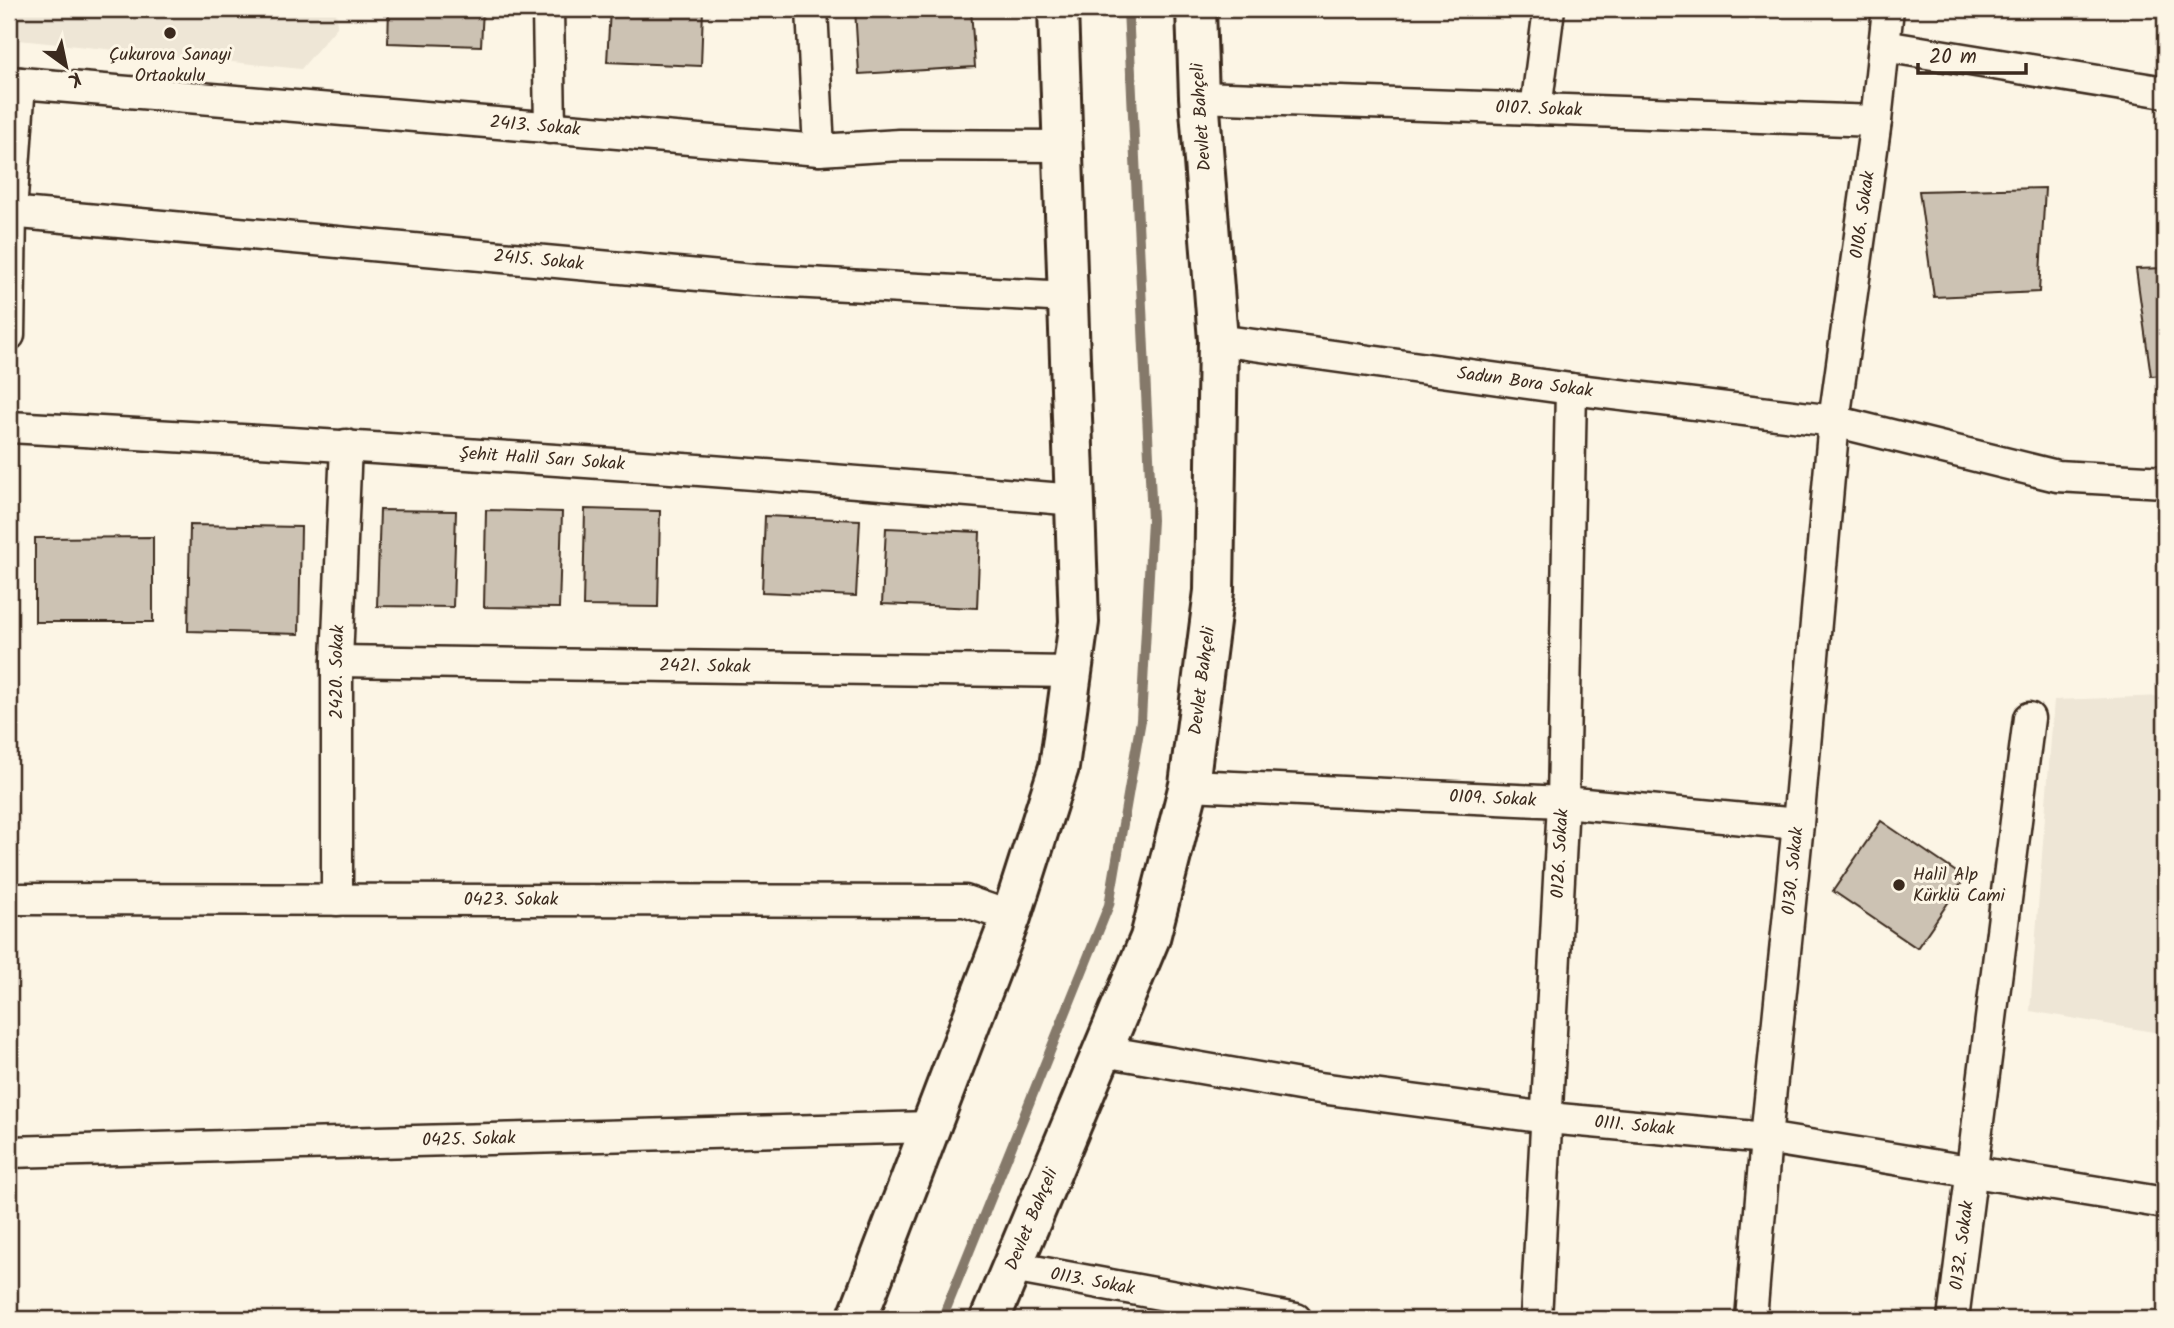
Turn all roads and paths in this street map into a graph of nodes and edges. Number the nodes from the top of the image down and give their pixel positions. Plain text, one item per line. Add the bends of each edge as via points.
1 (548, 9) edge
2 (812, 9) edge
3 (1058, 9) edge
4 (1196, 9) edge
5 (1549, 9) edge
6 (1888, 9) edge
7 (1884, 46) junction
8 (14, 83) edge
9 (2165, 92) edge
10 (1199, 97) junction
11 (1536, 109) junction
12 (1876, 121) junction
13 (550, 128) junction
14 (1063, 146) junction
15 (819, 150) junction
16 (10, 212) edge
17 (1068, 298) junction
18 (9, 335) edge
19 (1218, 340) junction
20 (1571, 389) junction
21 (1834, 421) junction
22 (9, 427) edge
23 (346, 445) junction
24 (2165, 482) edge
25 (1075, 500) junction
26 (337, 661) junction
27 (1072, 672) junction
28 (2029, 718) dead end
29 (1189, 785) junction
30 (1563, 802) junction
31 (1798, 824) junction
32 (9, 899) edge
33 (337, 900) junction
34 (1011, 917) junction
35 (1103, 1051) junction
36 (1548, 1118) junction
37 (931, 1127) junction
38 (1766, 1138) junction
39 (9, 1152) edge
40 (1970, 1171) junction
41 (2165, 1203) edge
42 (1012, 1266) junction
43 (857, 1319) edge
44 (990, 1319) edge
45 (1296, 1319) edge
46 (1536, 1319) edge
47 (1751, 1319) edge
48 (1952, 1319) edge

1 - 13 street
2 - 15 street
3 - 14 street
4 - 10 street, Devlet Bahçeli
5 - 11 street
6 - 7 street, 0106. Sokak
7 - 9 street
7 - 12 street, 0106. Sokak
8 - 13 street, 2413. Sokak
8 - 16 street
10 - 11 street, 0107. Sokak
10 - 19 street, Devlet Bahçeli
11 - 12 street, 0107. Sokak
12 - 21 street, 0106. Sokak
13 - 15 street, 2413. Sokak
14 - 15 street, 2413. Sokak via 900,145
14 - 17 street
16 - 17 street, 2415. Sokak via 753,280
16 - 18 street
17 - 25 street
19 - 20 street, Sadun Bora Sokak
19 - 29 street, Devlet Bahçeli via 1214,590
20 - 21 street, Sadun Bora Sokak
20 - 30 street, 0126. Sokak
21 - 24 street, Sadun Bora Sokak via 2057,476
21 - 31 street, 0130. Sokak
22 - 23 street, Şehit Halil Sarı Sokak
23 - 25 street, Şehit Halil Sarı Sokak
23 - 26 street, 2420. Sokak
25 - 27 street via 1079,622
26 - 27 street, 2421. Sokak
26 - 33 street, 2420. Sokak
27 - 34 street via 1059,767
28 - 40 street, 0132. Sokak
29 - 30 street, 0109. Sokak
29 - 35 street, Devlet Bahçeli via 1150,937
30 - 31 street, 0109. Sokak
30 - 36 street, 0126. Sokak
31 - 38 street, 0130. Sokak
32 - 33 street, 0423. Sokak
33 - 34 street, 0423. Sokak via 965,901
34 - 37 street
35 - 36 street, 0111. Sokak via 1305,1086
35 - 42 street, Devlet Bahçeli
36 - 38 street, 0111. Sokak
36 - 46 street, 0126. Sokak
37 - 39 street, 0425. Sokak
37 - 43 street
38 - 40 street, 0111. Sokak
38 - 47 street, 0130. Sokak
40 - 41 street, 0111. Sokak
40 - 48 street, 0132. Sokak
42 - 44 street, Devlet Bahçeli
42 - 45 street, 0113. Sokak

